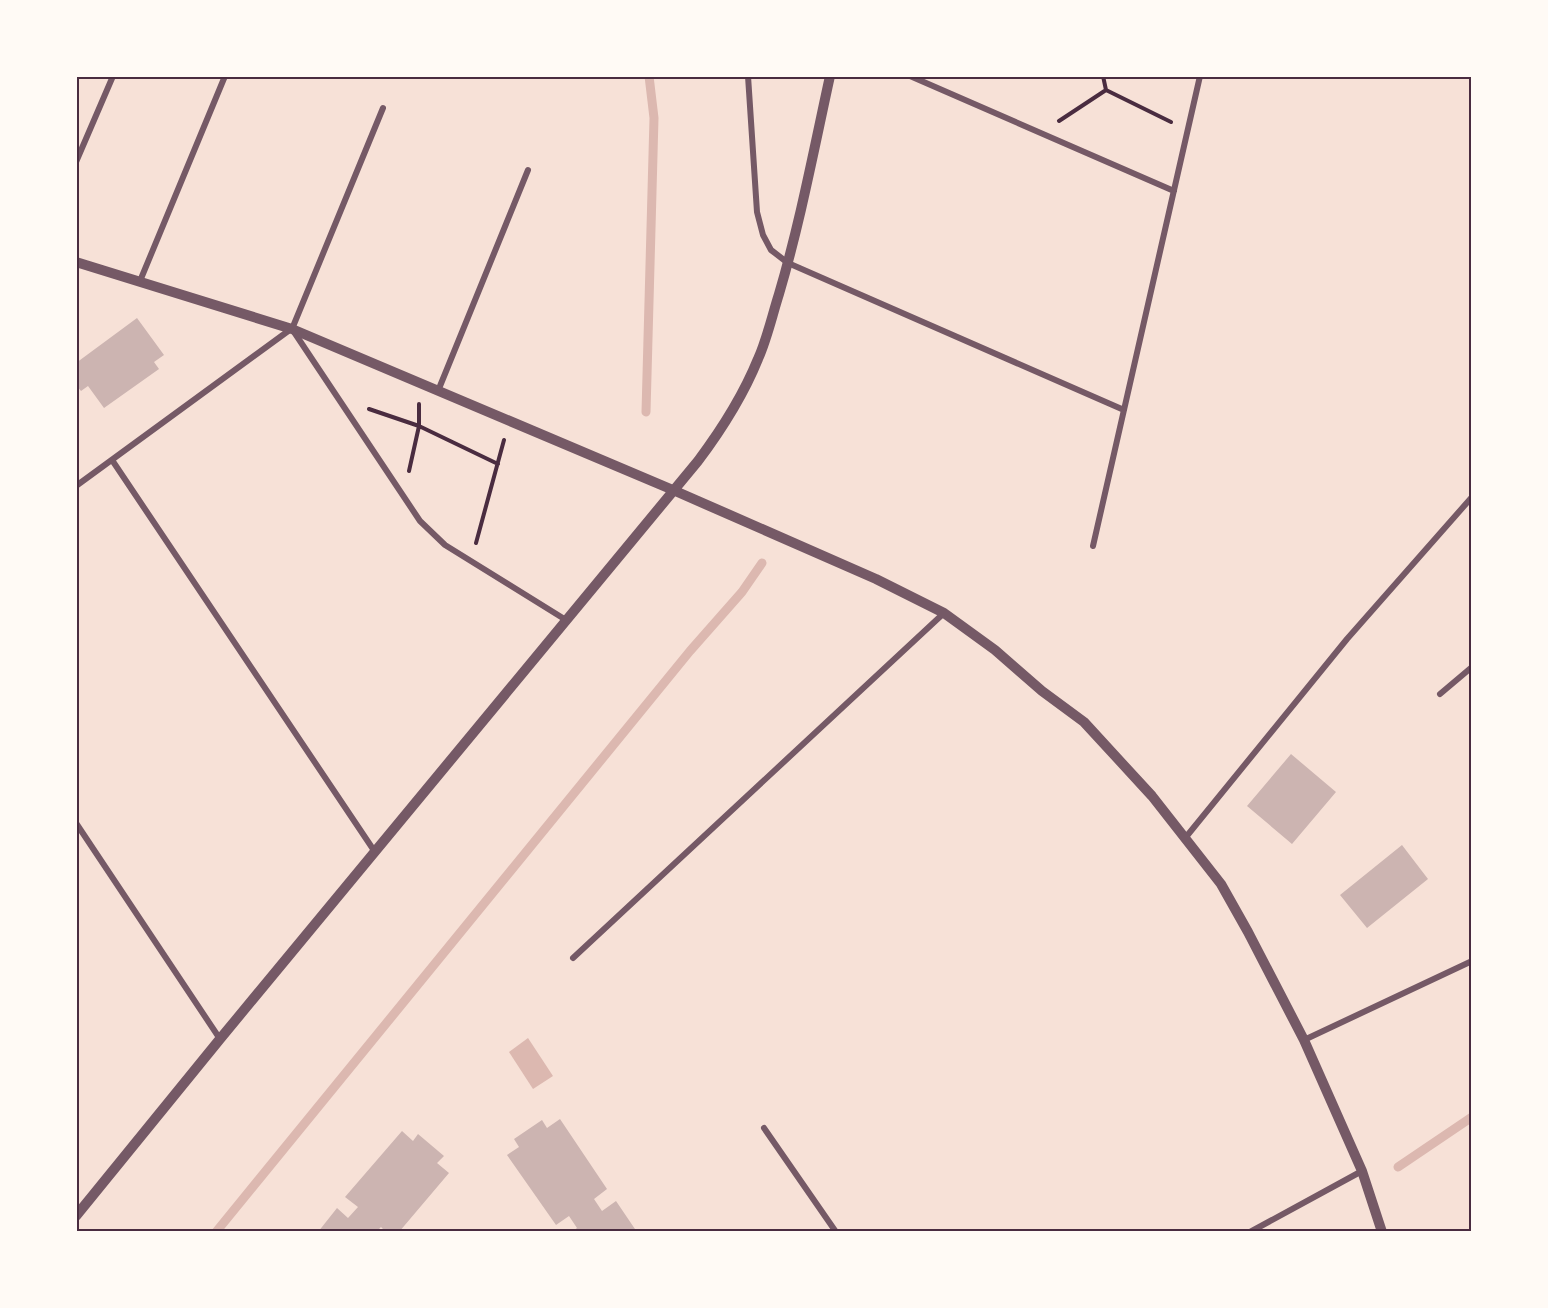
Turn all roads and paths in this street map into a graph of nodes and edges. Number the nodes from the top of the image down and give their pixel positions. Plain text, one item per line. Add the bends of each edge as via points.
1 (113, 76) edge
2 (225, 76) edge
3 (748, 76) edge
4 (830, 76) edge
5 (910, 76) edge
6 (1103, 76) edge
7 (1199, 77) edge
8 (1106, 90) junction
9 (383, 108) dead end
10 (1187, 130) junction
11 (1040, 133) junction
12 (76, 162) edge
13 (528, 170) dead end
14 (1174, 191) junction
15 (76, 262) edge
16 (788, 263) junction
17 (140, 281) junction
18 (292, 329) junction
19 (420, 383) junction
20 (438, 391) junction
21 (339, 399) junction
22 (1124, 410) junction
23 (509, 421) junction
24 (418, 426) junction
25 (112, 459) junction
26 (498, 464) junction
27 (76, 486) edge
28 (673, 490) junction
29 (404, 495) junction
30 (1472, 496) edge
31 (1093, 546) dead end
32 (471, 561) junction
33 (944, 613) junction
34 (566, 620) junction
35 (1472, 667) edge
36 (1440, 694) dead end
37 (76, 823) edge
38 (1186, 837) junction
39 (375, 852) junction
40 (573, 958) dead end
41 (1472, 961) edge
42 (220, 1039) junction
43 (1304, 1040) junction
44 (764, 1128) dead end
45 (1362, 1171) junction
46 (78, 1211) edge
47 (836, 1232) edge
48 (1250, 1232) edge
49 (1382, 1232) edge

1 - 12 street
2 - 17 street
3 - 16 street via 758,212 771,250
4 - 16 street
5 - 11 street
6 - 8 path
7 - 10 street
8 - 10 path
8 - 11 path
9 - 18 street
10 - 14 street
11 - 14 street
13 - 20 street
14 - 22 street
15 - 17 street
16 - 22 street
16 - 28 street via 759,357 741,397 698,461
17 - 18 street
18 - 19 street
18 - 21 street
18 - 25 street
19 - 20 street
19 - 24 path
20 - 23 street
21 - 24 path
21 - 29 street
22 - 31 street
23 - 26 path
23 - 28 street
24 - 26 path
24 - 29 path
25 - 27 street
25 - 39 street
26 - 32 path
28 - 33 street
28 - 34 street
29 - 32 street via 430,532
30 - 38 street via 1347,639
32 - 34 street
33 - 38 street via 1084,722
33 - 40 street
34 - 39 street
35 - 36 street
37 - 42 street
38 - 43 street via 1221,884
39 - 42 street
41 - 43 street
42 - 46 street
43 - 45 street
44 - 47 street
45 - 48 street
45 - 49 street

